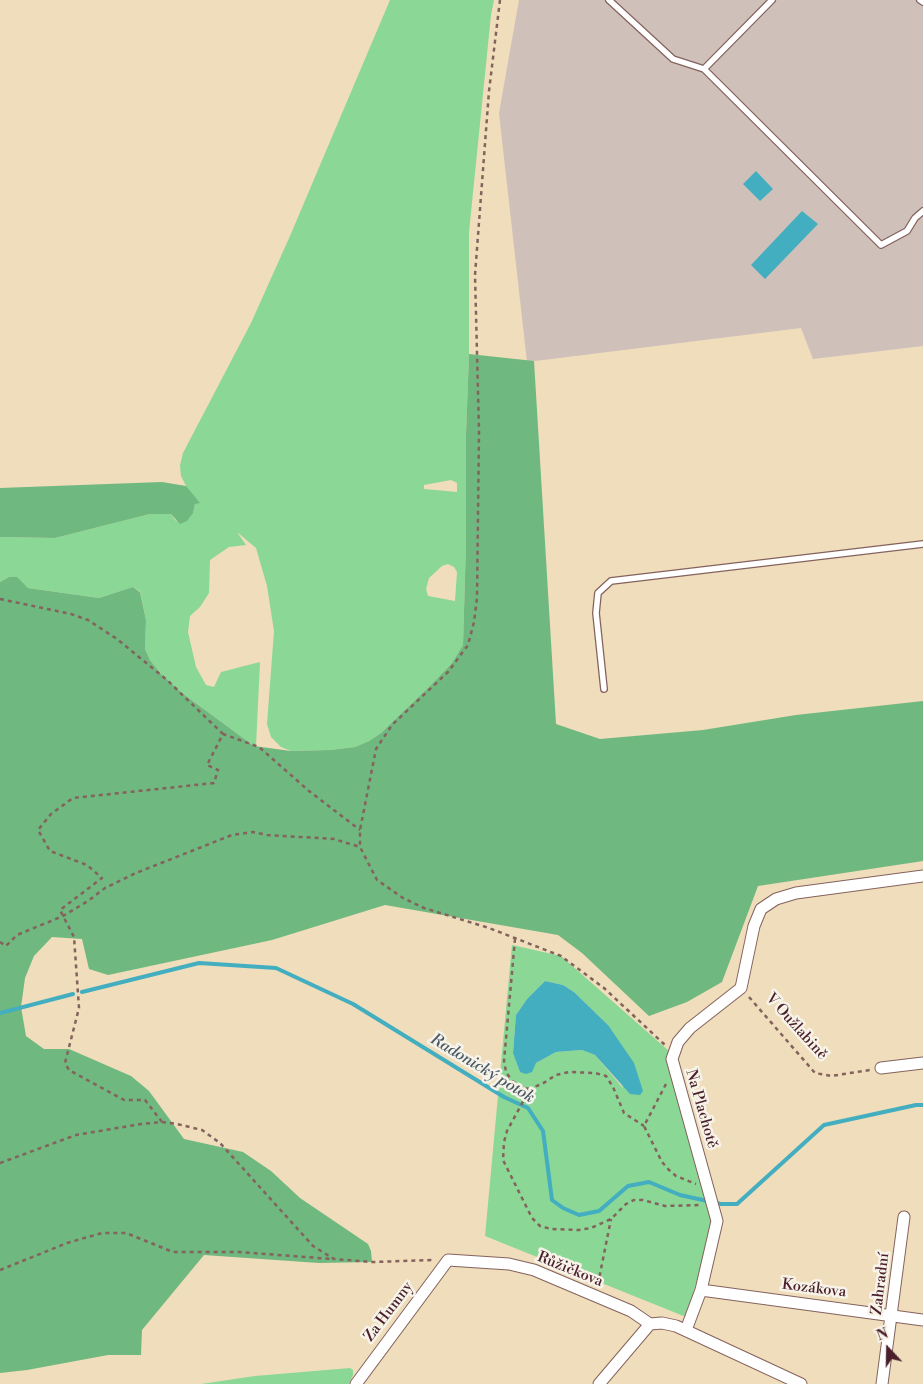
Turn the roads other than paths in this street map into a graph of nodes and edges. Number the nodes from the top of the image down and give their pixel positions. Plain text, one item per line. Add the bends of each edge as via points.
1 (609, 0) edge
2 (772, 0) edge
3 (704, 69) junction
4 (923, 212) edge
5 (923, 544) edge
6 (604, 689) dead end
7 (923, 876) edge
8 (923, 1063) edge
9 (881, 1068) road end
10 (904, 1217) dead end
11 (448, 1260) joint
12 (701, 1290) junction
13 (892, 1314) junction
14 (923, 1320) edge
15 (650, 1324) junction
16 (686, 1330) junction
17 (357, 1384) edge
18 (599, 1384) edge
19 (801, 1384) edge
20 (882, 1384) edge

1 - 3 lane via 673,59
2 - 3 lane
3 - 4 lane via 881,245 907,231
5 - 6 lane via 611,581 598,593 597,606
7 - 12 street, Na Plachotě via 776,898 761,909 754,926 741,988 690,1028 678,1042 672,1059 717,1221
8 - 9 street
10 - 13 street, Zahradní
11 - 15 street, Růžičkova via 510,1264 534,1270 631,1311
11 - 17 street, Za Humny
12 - 13 street, Kozákova
12 - 16 street, Na Plachotě
13 - 14 street, Kozákova
13 - 20 street, Zahradní
15 - 16 street, Růžičkova via 662,1323
15 - 18 street
16 - 19 street, Růžičkova

